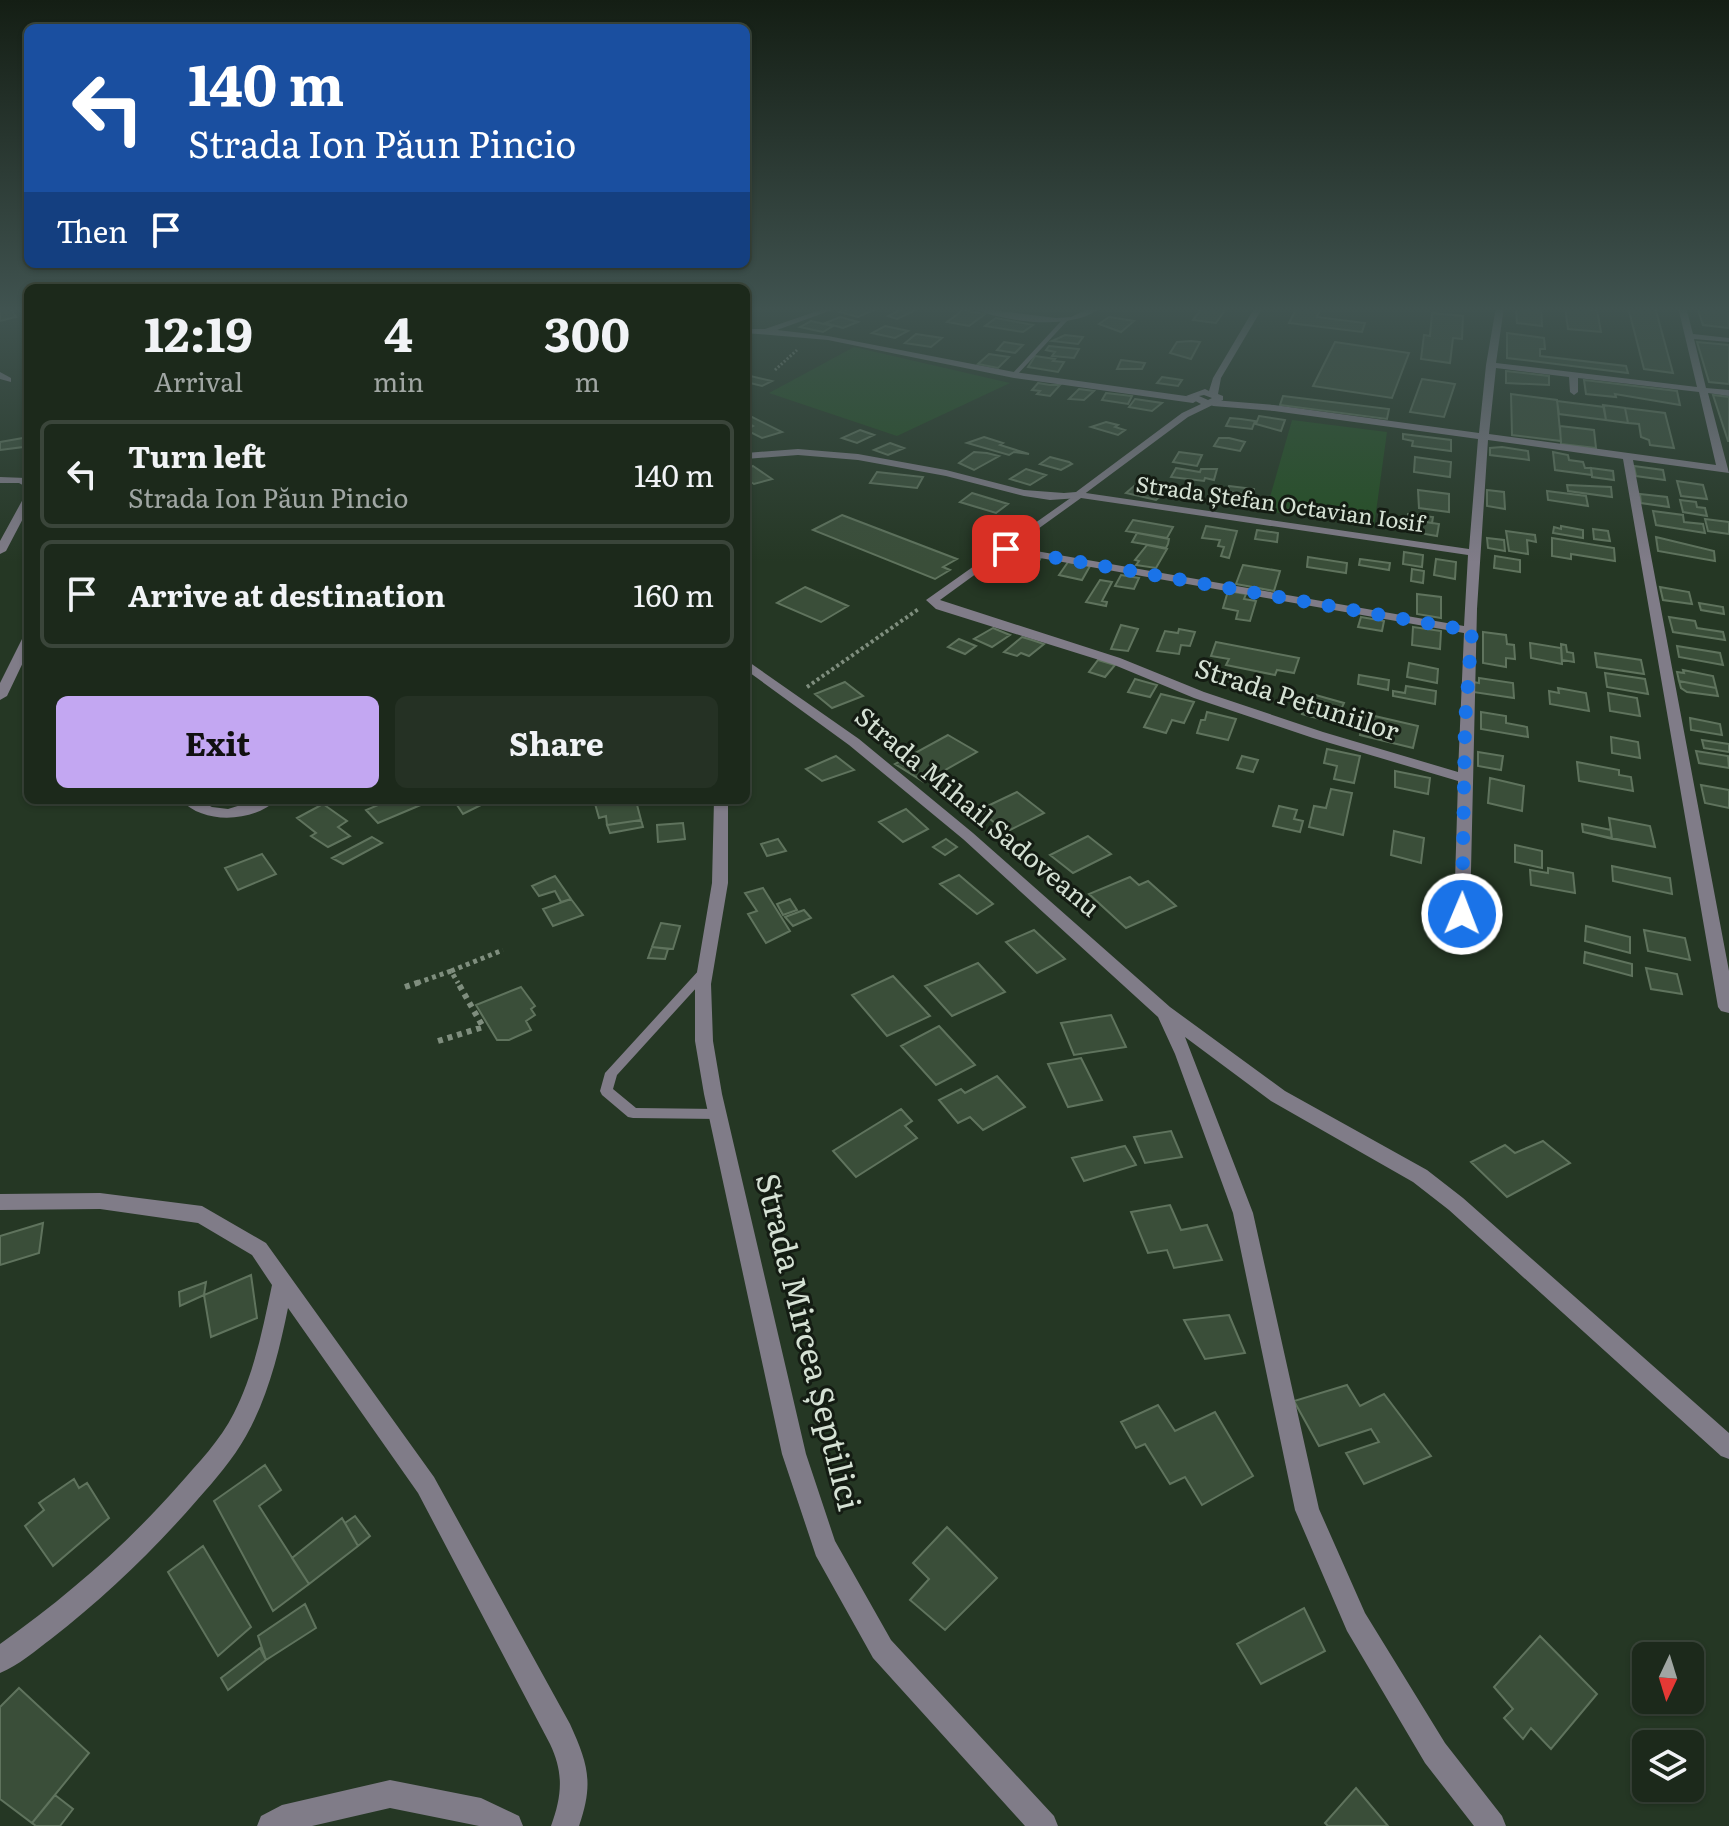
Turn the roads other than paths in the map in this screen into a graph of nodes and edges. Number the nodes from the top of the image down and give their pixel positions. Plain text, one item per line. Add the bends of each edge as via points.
1 (1137, 392) edge
2 (1208, 392) edge
3 (1487, 392) edge
4 (1704, 392) edge
5 (1204, 398) junction
6 (1481, 437) junction
7 (750, 455) edge
8 (1628, 457) junction
9 (1726, 470) edge
10 (0, 480) edge
11 (24, 482) edge
12 (1079, 495) junction
13 (22, 523) edge
14 (1006, 549) junction
15 (0, 551) edge
16 (1476, 553) junction
17 (1472, 631) junction
18 (24, 647) edge
19 (750, 667) edge
20 (0, 696) edge
21 (1465, 779) junction
22 (193, 804) edge
23 (261, 804) edge
24 (721, 804) edge
25 (1462, 914) dead end
26 (706, 970) junction
27 (1727, 1007) edge
28 (1164, 1012) junction
29 (718, 1114) junction
30 (0, 1202) edge
31 (283, 1283) junction
32 (1729, 1448) edge
33 (0, 1660) edge
34 (271, 1826) edge
35 (509, 1826) edge
36 (565, 1826) edge
37 (1044, 1826) edge
38 (1492, 1826) edge

1 - 5 street
2 - 5 street
3 - 6 street
4 - 9 street
5 - 6 street
5 - 12 street
6 - 8 street
6 - 16 street
7 - 12 street, Strada Ștefan Octavian Iosif via 820,452 1032,496
8 - 9 street
8 - 27 street
10 - 11 street
12 - 14 street
12 - 16 street, Strada Ștefan Octavian Iosif
13 - 15 street
14 - 17 street
14 - 21 street, Strada Petuniilor via 932,600 1275,721
16 - 17 street
17 - 21 street
18 - 20 street
19 - 28 street, Strada Mihail Sadoveanu via 968,836
21 - 25 street
22 - 23 street via 204,812 237,814
24 - 26 street, Strada Mircea Șeptilici via 720,883
26 - 29 street, Strada Mircea Șeptilici via 704,1041
26 - 29 lane via 611,1073 606,1091 633,1113
28 - 32 street, Strada Mihail Sadoveanu via 1278,1096 1420,1176
28 - 38 street, Strada Mihail Sadoveanu via 1243,1213 1307,1510 1356,1622 1435,1753
29 - 37 street, Strada Mircea Șeptilici via 794,1454 825,1547 882,1649
30 - 31 street via 100,1201 202,1215 259,1249
31 - 33 street via 265,1365 243,1420 217,1458 140,1548
31 - 36 street via 426,1485 560,1734 576,1768 577,1792
34 - 35 street via 390,1794 481,1812

